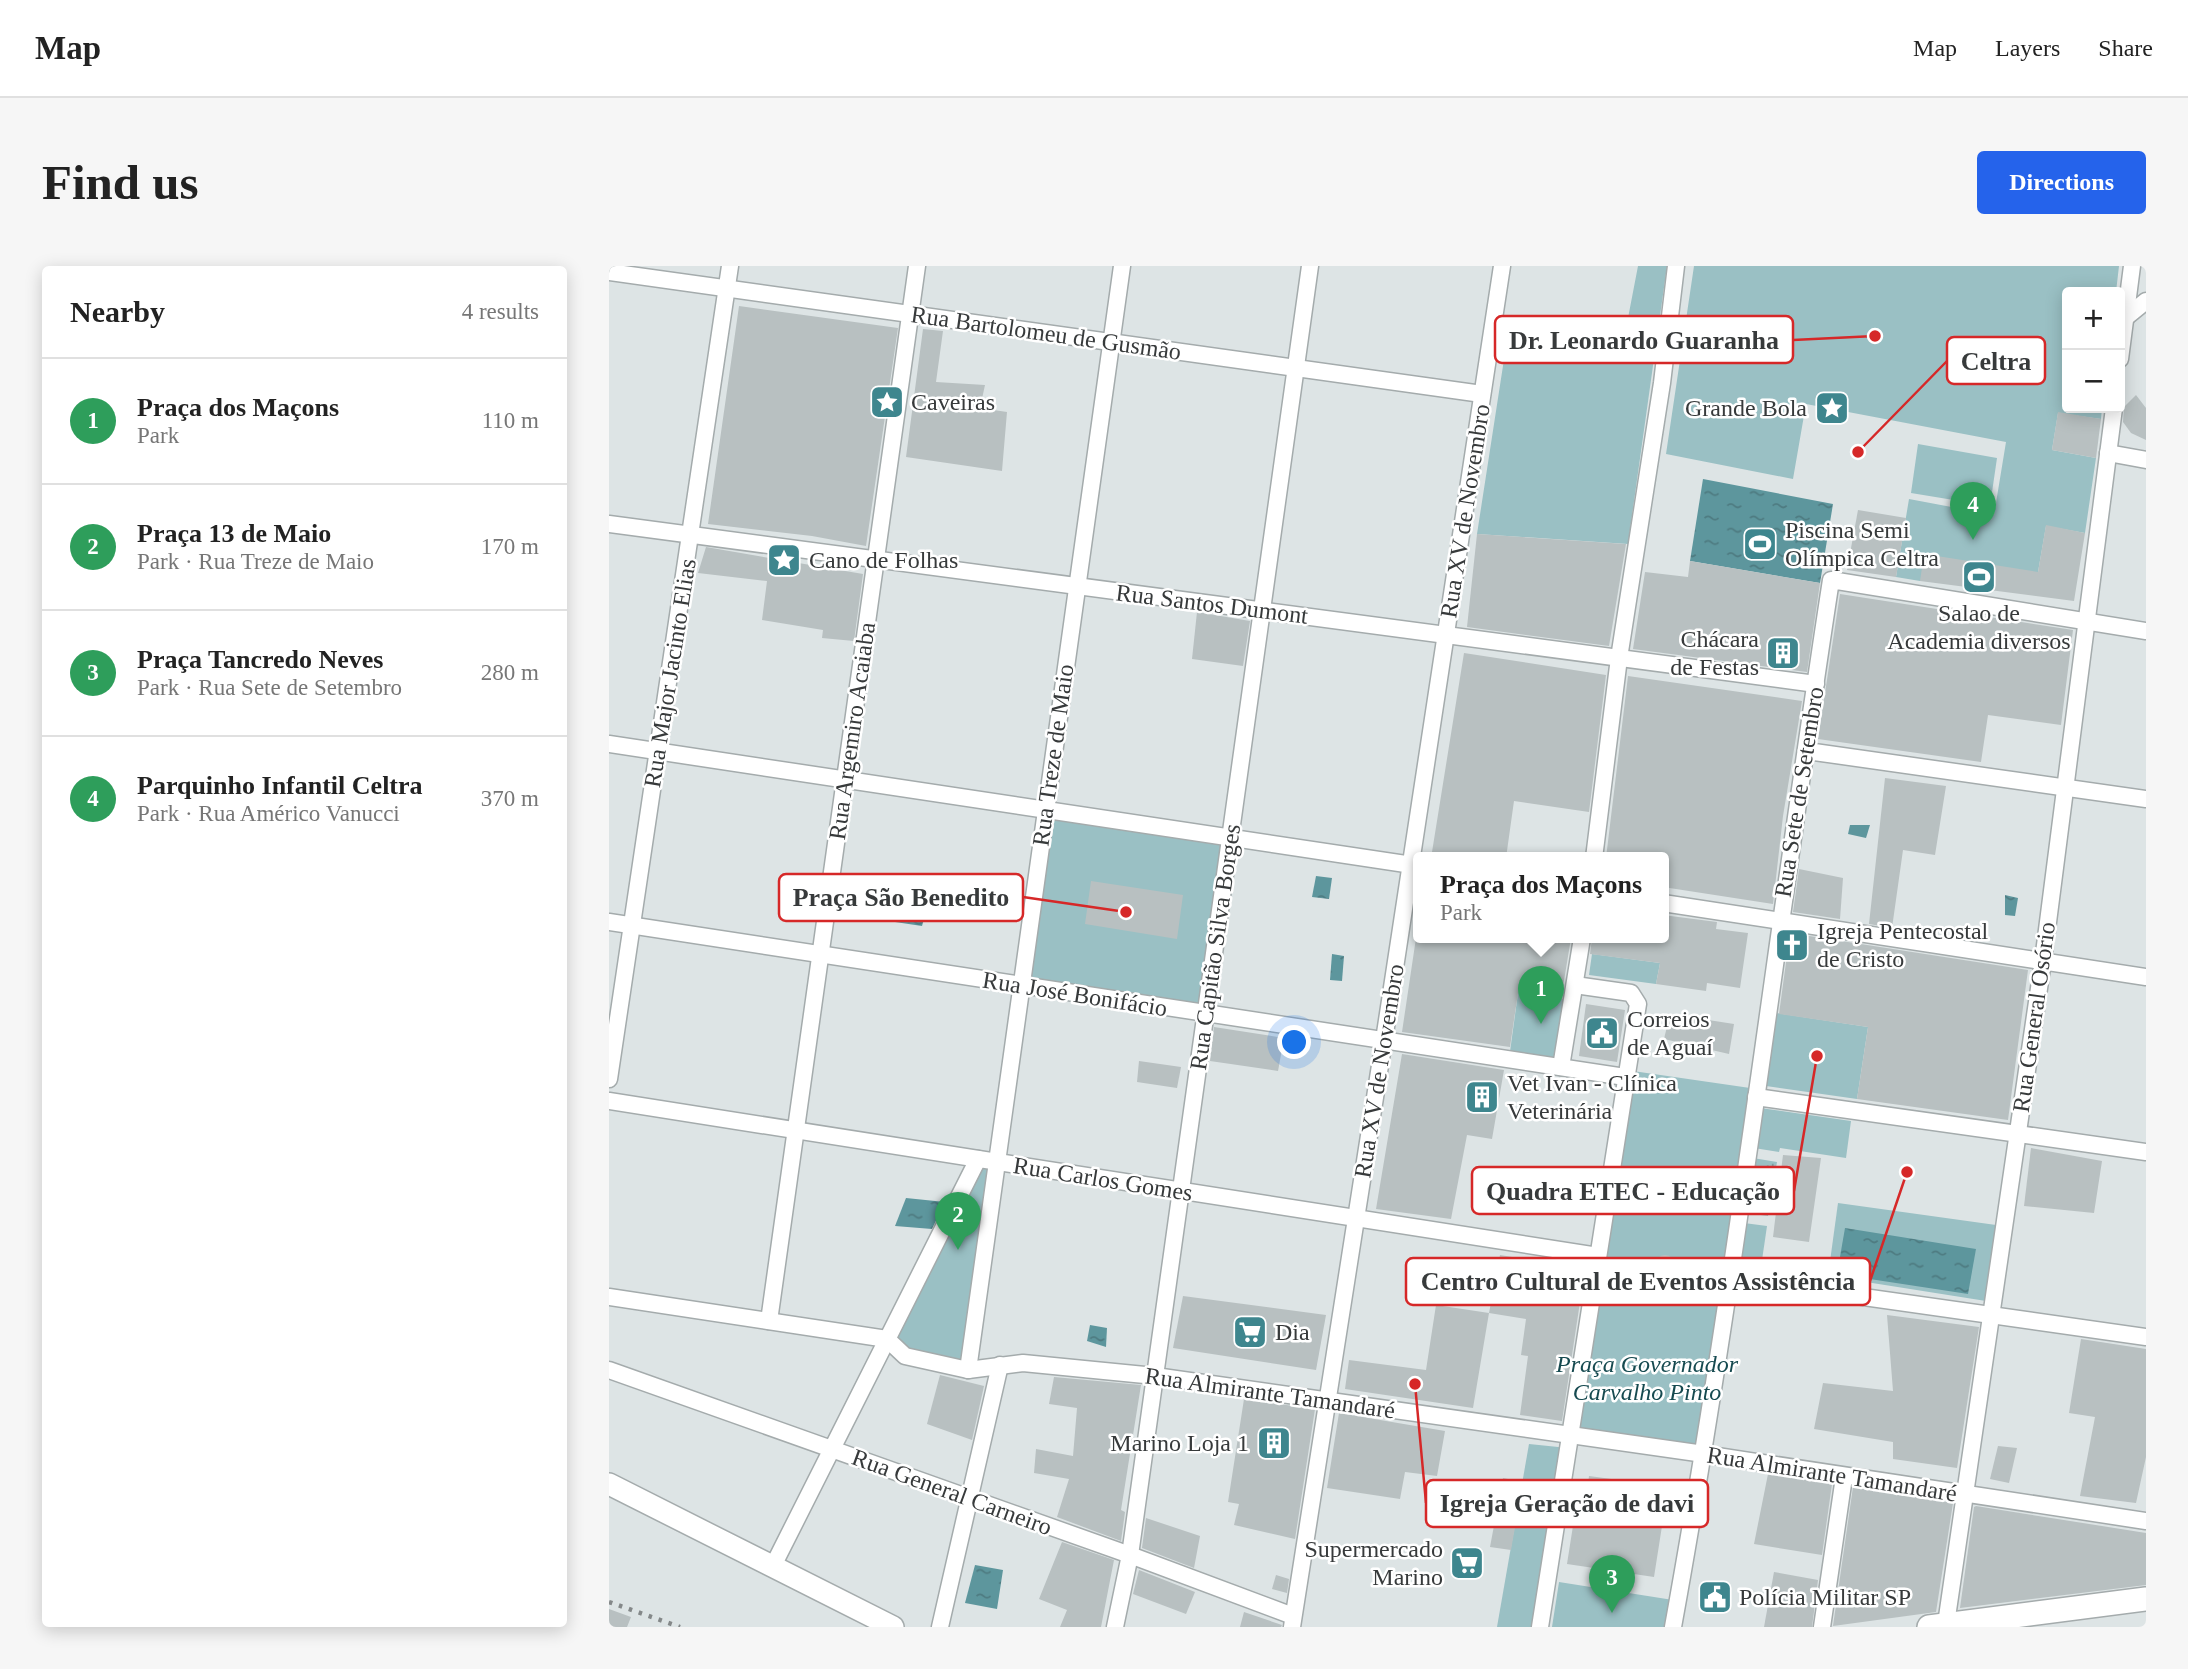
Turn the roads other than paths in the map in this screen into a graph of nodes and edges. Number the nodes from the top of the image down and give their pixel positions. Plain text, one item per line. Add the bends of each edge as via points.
1 (730, 266) edge
2 (917, 266) edge
3 (1122, 266) edge
4 (1310, 266) edge
5 (1502, 266) edge
6 (1677, 266) edge
7 (2132, 266) edge
8 (609, 272) edge
9 (727, 288) junction
10 (2146, 301) edge
11 (911, 314) junction
12 (2125, 318) joint
13 (1111, 342) junction
14 (1296, 368) junction
15 (1482, 394) junction
16 (2112, 413) edge
17 (2108, 453) junction
18 (2146, 460) edge
19 (609, 524) edge
20 (690, 535) junction
21 (876, 560) junction
22 (1077, 586) junction
23 (1262, 610) junction
24 (2086, 621) junction
25 (2146, 631) edge
26 (1446, 635) junction
27 (1619, 657) junction
28 (1816, 684) junction
29 (609, 744) edge
30 (1807, 751) junction
31 (658, 752) junction
32 (845, 780) junction
33 (2065, 788) junction
34 (2146, 799) edge
35 (1046, 810) junction
36 (1230, 838) junction
37 (1417, 852) edge
38 (1595, 852) edge
39 (1413, 866) edge
40 (1413, 877) edge
41 (1669, 905) edge
42 (1780, 921) junction
43 (609, 922) edge
44 (632, 926) junction
45 (1581, 943) edge
46 (821, 954) junction
47 (2043, 961) junction
48 (2146, 976) edge
49 (1575, 985) junction
50 (1021, 986) junction
51 (1205, 1014) junction
52 (1384, 1040) junction
53 (1561, 1067) junction
54 (1625, 1077) junction
55 (609, 1079) edge
56 (1756, 1097) junction
57 (609, 1101) edge
58 (796, 1130) junction
59 (2018, 1133) junction
60 (2146, 1152) edge
61 (978, 1159) junction
62 (997, 1162) junction
63 (1181, 1191) junction
64 (1356, 1219) junction
65 (1598, 1256) junction
66 (1729, 1278) junction
67 (609, 1297) edge
68 (1992, 1316) junction
69 (769, 1321) junction
70 (2146, 1337) edge
71 (887, 1339) junction
72 (1000, 1365) junction
73 (609, 1370) edge
74 (968, 1370) junction
75 (1155, 1376) junction
76 (1327, 1401) junction
77 (1570, 1437) junction
78 (832, 1450) junction
79 (1704, 1454) junction
80 (1844, 1477) junction
81 (609, 1484) edge
82 (1966, 1495) junction
83 (970, 1499) junction
84 (2146, 1521) edge
85 (1130, 1555) junction
86 (773, 1566) junction
87 (2146, 1599) edge
88 (1293, 1622) edge
89 (1938, 1626) edge
90 (893, 1627) edge
91 (940, 1627) edge
92 (1115, 1627) edge
93 (1540, 1627) edge
94 (1673, 1627) edge
95 (1822, 1627) edge

1 - 9 street, Rua Major Jacinto Elias
2 - 11 street, Rua Argemiro Acaiaba
3 - 13 street, Rua Treze de Maio
4 - 14 street, Rua Capitão Silva Borges
5 - 15 street, Rua XV de Novembro
6 - 27 street
7 - 12 street
8 - 9 street, Rua Bartolomeu de Gusmão
9 - 11 street, Rua Bartolomeu de Gusmão
9 - 20 street, Rua Major Jacinto Elias
10 - 12 street
11 - 13 street, Rua Bartolomeu de Gusmão
11 - 21 street, Rua Argemiro Acaiaba
13 - 14 street, Rua Bartolomeu de Gusmão
13 - 22 street, Rua Treze de Maio
14 - 15 street, Rua Bartolomeu de Gusmão
14 - 23 street, Rua Capitão Silva Borges
15 - 26 street, Rua XV de Novembro
16 - 17 street, Rua General Osório
17 - 18 street
17 - 24 street, Rua General Osório
19 - 20 street, Rua Santos Dumont
20 - 21 street, Rua Santos Dumont
20 - 31 street, Rua Major Jacinto Elias
21 - 22 street, Rua Santos Dumont
21 - 32 street, Rua Argemiro Acaiaba
22 - 23 street, Rua Santos Dumont
22 - 35 street, Rua Treze de Maio
23 - 26 street, Rua Santos Dumont
23 - 36 street, Rua Capitão Silva Borges
24 - 25 street
24 - 28 street, Rua Sete de Setembro via 1831,580
24 - 33 street, Rua General Osório
26 - 27 street, Rua Santos Dumont
26 - 37 street, Rua XV de Novembro
27 - 28 street, Rua Santos Dumont
27 - 38 street
28 - 30 street, Rua Sete de Setembro
29 - 31 street
30 - 33 street
30 - 42 street, Rua Sete de Setembro
31 - 32 street
31 - 44 street, Rua Major Jacinto Elias
32 - 35 street
32 - 46 street, Rua Argemiro Acaiaba
33 - 34 street
33 - 47 street, Rua General Osório
35 - 36 street
35 - 50 street, Rua Treze de Maio
36 - 39 street
36 - 51 street, Rua Capitão Silva Borges
40 - 52 street, Rua XV de Novembro
41 - 42 street
42 - 47 street
42 - 56 street, Rua Sete de Setembro
43 - 44 street, Rua José Bonifácio
44 - 46 street, Rua José Bonifácio
44 - 55 street, Rua Major Jacinto Elias
45 - 49 street
46 - 50 street, Rua José Bonifácio
46 - 58 street, Rua Argemiro Acaiaba
47 - 48 street
47 - 59 street, Rua General Osório
49 - 53 street
49 - 54 street via 1631,993 1638,1004
50 - 51 street, Rua José Bonifácio
50 - 62 street, Rua Treze de Maio
51 - 52 street, Rua José Bonifácio
51 - 63 street, Rua Capitão Silva Borges
52 - 53 street, Rua José Bonifácio
52 - 64 street, Rua XV de Novembro
53 - 54 street, Rua José Bonifácio
54 - 65 street
56 - 59 street
56 - 66 street, Rua Sete de Setembro
57 - 58 street, Rua Carlos Gomes
58 - 61 street, Rua Carlos Gomes
58 - 69 street, Rua Argemiro Acaiaba
59 - 60 street
59 - 68 street, Rua General Osório
61 - 62 street, Rua Carlos Gomes
61 - 71 street
62 - 63 street, Rua Carlos Gomes
62 - 74 street, Rua Treze de Maio
63 - 64 street, Rua Carlos Gomes
63 - 75 street, Rua Capitão Silva Borges
64 - 65 street, Rua Carlos Gomes
64 - 76 street, Rua XV de Novembro
65 - 77 street
66 - 68 street
66 - 79 street, Rua Sete de Setembro
67 - 69 street, Rua Almirante Tamandaré
68 - 70 street
68 - 82 street, Rua General Osório
69 - 71 street, Rua Almirante Tamandaré
71 - 74 street, Rua Almirante Tamandaré via 905,1356
71 - 78 street
72 - 74 street, Rua Almirante Tamandaré
72 - 75 street, Rua Almirante Tamandaré via 1023,1363
72 - 83 street
73 - 78 street, Rua General Carneiro
75 - 76 street, Rua Almirante Tamandaré
75 - 85 street, Rua Capitão Silva Borges
76 - 77 street, Rua Almirante Tamandaré
76 - 88 street, Rua XV de Novembro
77 - 79 street, Rua Almirante Tamandaré
77 - 93 street
78 - 83 street, Rua General Carneiro
78 - 86 street
79 - 80 street, Rua Almirante Tamandaré
79 - 94 street, Rua Sete de Setembro
80 - 82 street, Rua Almirante Tamandaré
80 - 95 street
81 - 86 street
82 - 84 street, Rua Almirante Tamandaré
82 - 89 street, Rua General Osório
83 - 85 street, Rua General Carneiro
83 - 91 street
85 - 88 street, Rua General Carneiro
85 - 92 street, Rua Capitão Silva Borges
86 - 90 street
87 - 89 main road

